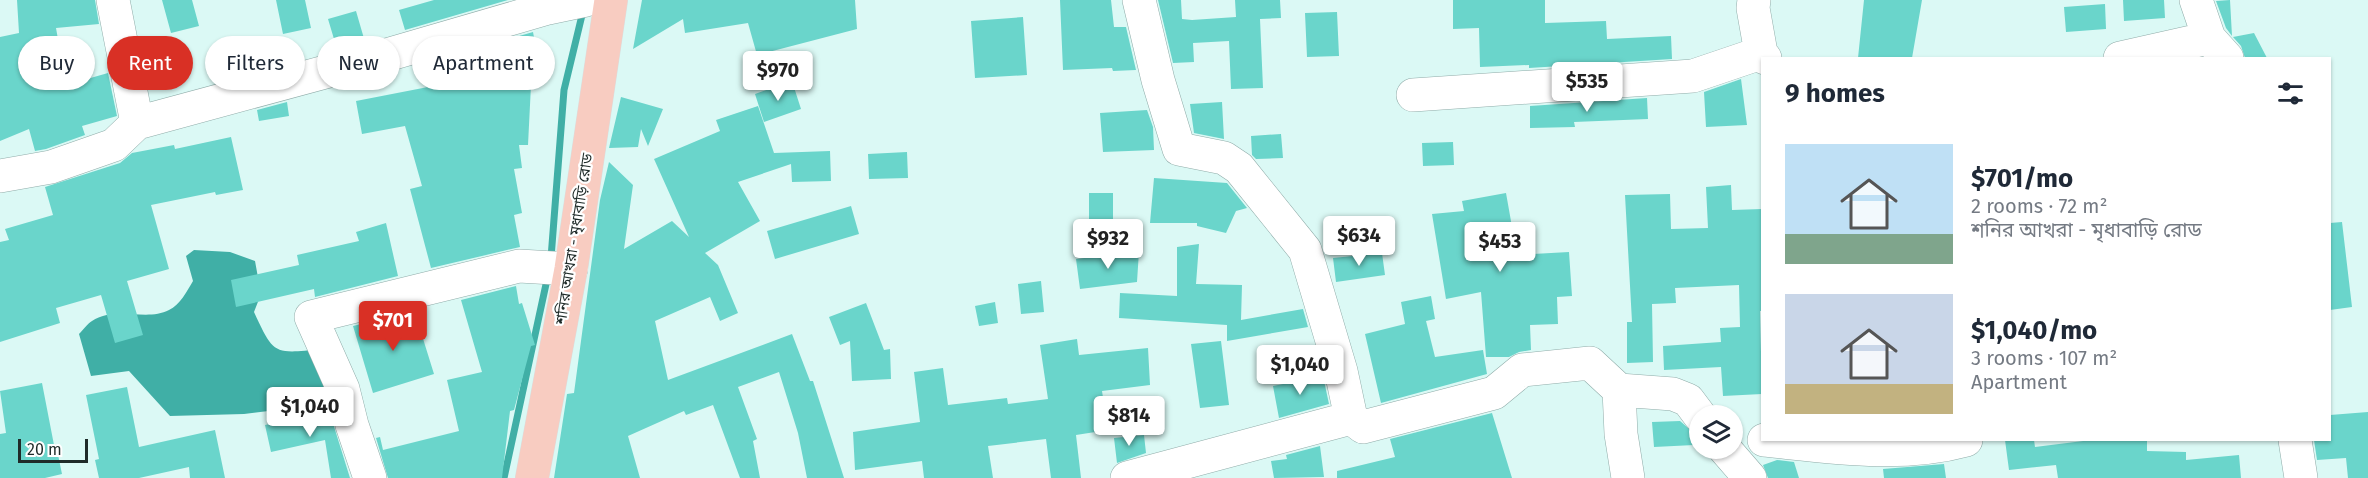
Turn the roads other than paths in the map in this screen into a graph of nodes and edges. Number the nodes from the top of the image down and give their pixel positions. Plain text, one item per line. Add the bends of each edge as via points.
1 (113, 0) edge
2 (586, 0) edge
3 (611, 0) edge
4 (1139, 0) edge
5 (1754, 0) edge
6 (2196, 0) edge
7 (2218, 48) edge
8 (1763, 56) edge
9 (2130, 57) edge
10 (1413, 95) dead end
11 (137, 123) junction
12 (0, 176) edge
13 (565, 268) junction
14 (1619, 390) junction
15 (1692, 405) edge
16 (1351, 418) junction
17 (1743, 437) edge
18 (1761, 439) edge
19 (1781, 441) edge
20 (1962, 441) edge
21 (2295, 441) edge
22 (1734, 459) edge
23 (370, 478) edge
24 (532, 478) edge
25 (1127, 478) edge
26 (1628, 478) edge
27 (1750, 478) edge
28 (2301, 478) edge

1 - 11 street
2 - 11 street
3 - 13 main road, শনির আখরা - মৃধাবাড়ি রোড
4 - 16 street via 1179,149 1224,158 1239,168 1305,250
5 - 8 street
6 - 7 street
7 - 9 street
8 - 10 street via 1693,76
11 - 12 street via 114,145 51,167
13 - 23 street via 519,266 311,317 343,388
13 - 24 main road, শনির আখরা - মৃধাবাড়ি রোড
14 - 15 street via 1673,394
14 - 16 street via 1590,363 1521,370 1494,393 1428,412 1363,427
14 - 26 street
16 - 25 street
17 - 18 street
19 - 20 street via 1862,450 1938,447
21 - 28 street
22 - 27 street

